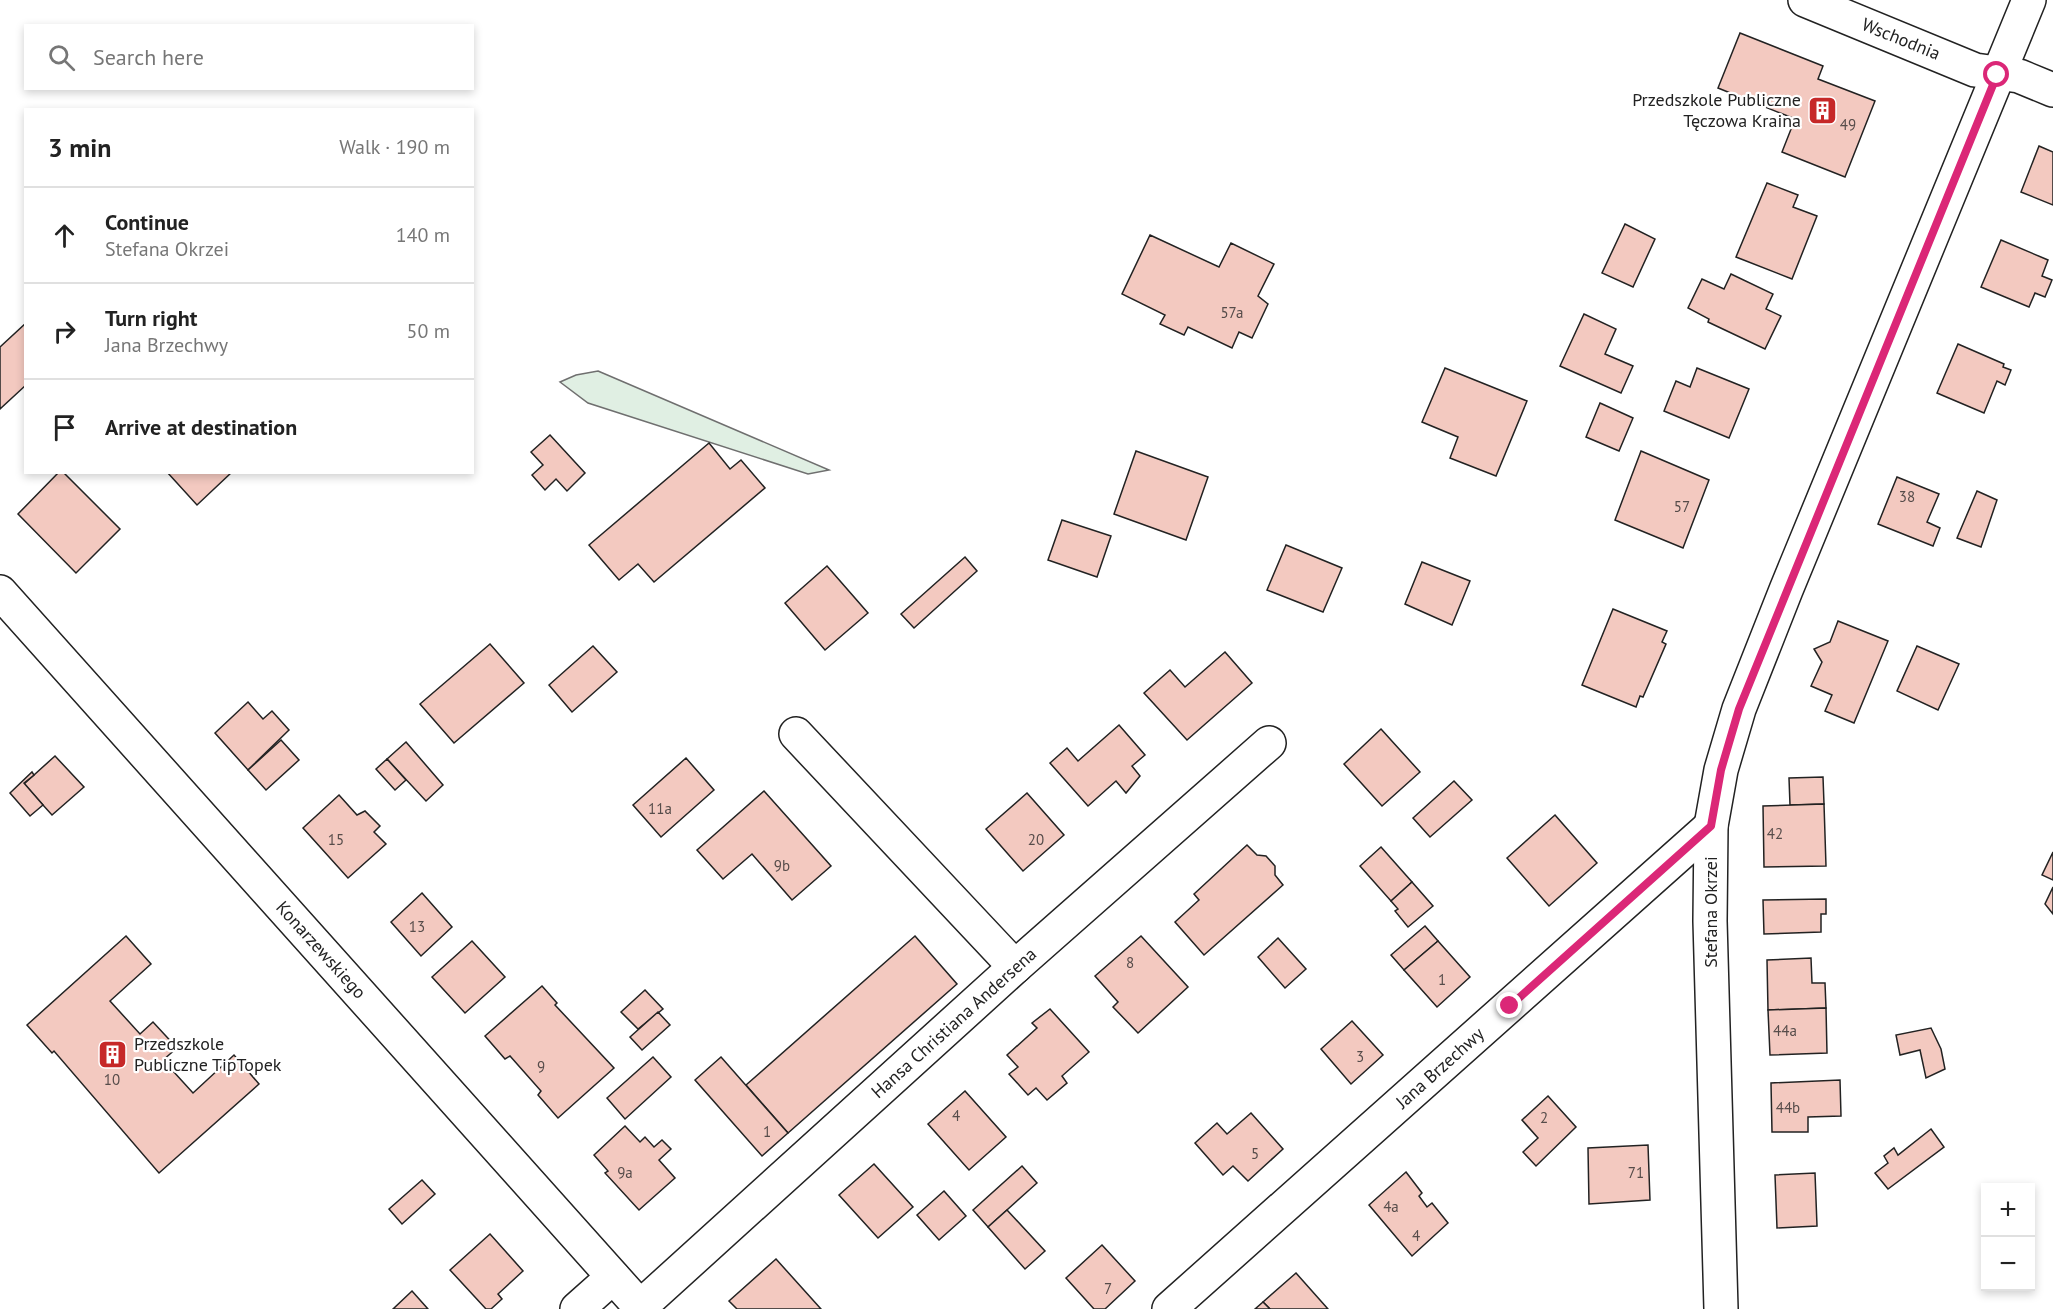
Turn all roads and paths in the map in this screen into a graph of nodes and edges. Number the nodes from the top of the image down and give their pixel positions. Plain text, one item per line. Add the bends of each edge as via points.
1 (1805, 0) edge
2 (2029, 0) edge
3 (1997, 75) junction
4 (2053, 90) edge
5 (0, 592) edge
6 (796, 734) dead end
7 (1269, 743) dead end
8 (1711, 826) junction
9 (1015, 967) junction
10 (613, 1276) junction
11 (641, 1308) edge
12 (577, 1309) edge
13 (1169, 1309) edge
14 (1721, 1309) edge

1 - 3 street, Wschodnia via 1975,70
2 - 3 street, Stefana Okrzei
3 - 4 street, Wschodnia via 2019,76
3 - 8 street, Stefana Okrzei via 1750,682 1721,770
5 - 10 street, Konarzewskiego
6 - 9 street
7 - 9 street, Hansa Christiana Andersena
8 - 13 street, Jana Brzechwy
8 - 14 street, Stefana Okrzei
9 - 11 street, Hansa Christiana Andersena
10 - 11 street, Konarzewskiego
10 - 12 street

